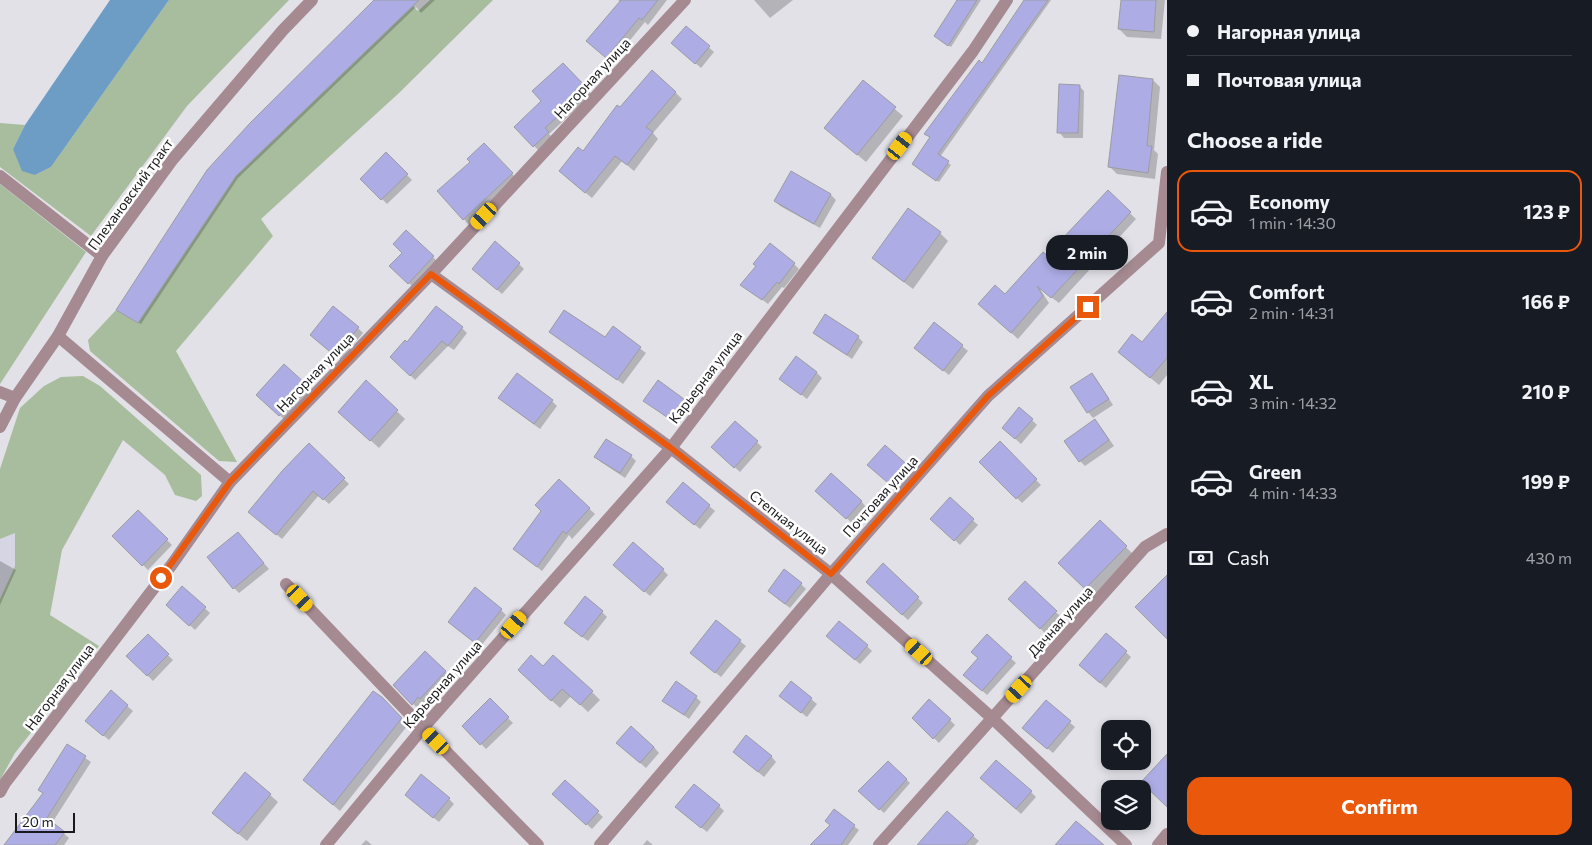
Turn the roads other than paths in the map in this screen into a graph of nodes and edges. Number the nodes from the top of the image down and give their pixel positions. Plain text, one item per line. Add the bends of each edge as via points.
1 (312, 0) edge
2 (685, 0) edge
3 (1007, 0) edge
4 (1167, 172) edge
5 (0, 176) edge
6 (102, 256) junction
7 (431, 274) junction
8 (58, 336) junction
9 (0, 392) edge
10 (15, 398) junction
11 (0, 427) edge
12 (671, 448) junction
13 (230, 482) junction
14 (1167, 534) edge
15 (831, 574) junction
16 (286, 584) dead end
17 (992, 718) junction
18 (423, 728) junction
19 (0, 792) edge
20 (1167, 834) edge
21 (326, 845) edge
22 (538, 845) edge
23 (600, 845) edge
24 (879, 845) edge
25 (1126, 845) edge
26 (1158, 845) edge

1 - 6 street, Плехановский тракт via 173,159
2 - 7 street, Нагорная улица
3 - 12 street, Карьерная улица via 973,51
4 - 15 street, Почтовая улица via 1159,243 988,396
5 - 6 street
6 - 8 street, Плехановский тракт
7 - 12 street, Степная улица
7 - 13 street, Нагорная улица
8 - 10 street, Плехановский тракт
8 - 13 street
9 - 10 street
10 - 11 street, Плехановский тракт
12 - 15 street, Степная улица
12 - 18 street, Карьерная улица
13 - 19 street, Нагорная улица
14 - 17 street, Дачная улица via 1145,547
15 - 17 street, Степная улица
15 - 23 street, Почтовая улица
16 - 18 street
17 - 24 street, Дачная улица
17 - 25 street, Степная улица
18 - 21 street, Карьерная улица
18 - 22 street
20 - 26 street

